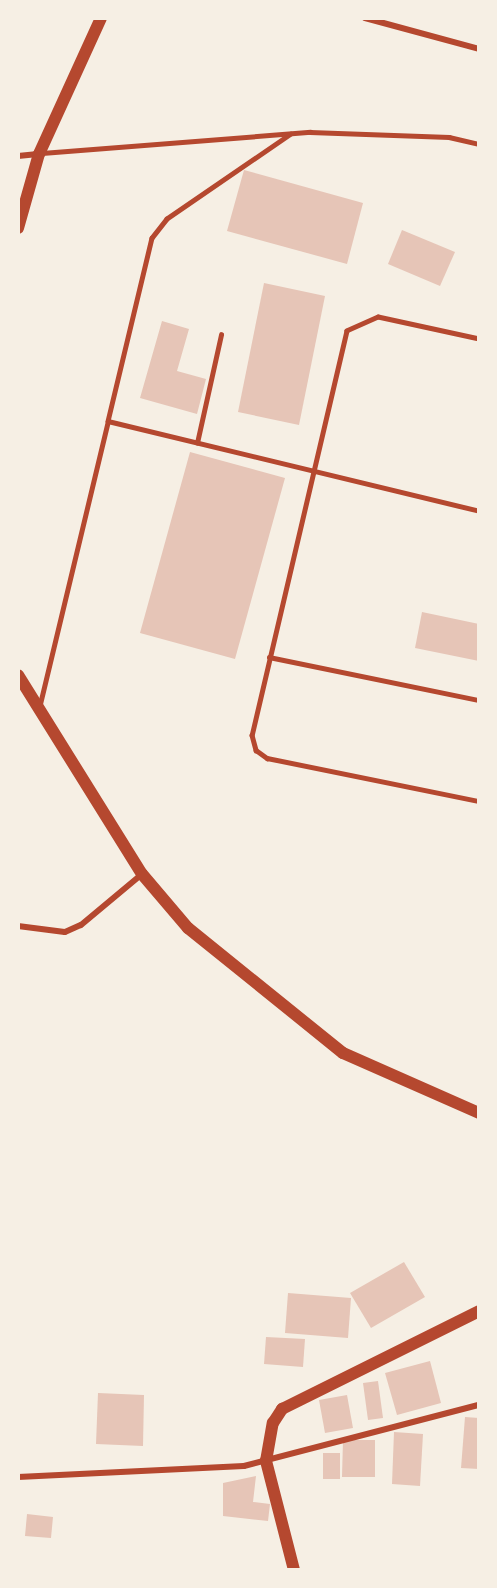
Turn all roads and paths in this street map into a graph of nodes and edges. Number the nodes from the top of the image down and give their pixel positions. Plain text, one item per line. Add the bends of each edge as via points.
1 (101, 18) edge
2 (365, 18) edge
3 (479, 49) edge
4 (291, 134) junction
5 (479, 144) edge
6 (39, 153) junction
7 (18, 156) edge
8 (18, 228) edge
9 (221, 335) dead end
10 (479, 339) edge
11 (108, 421) junction
12 (197, 444) junction
13 (310, 473) junction
14 (479, 511) edge
15 (269, 657) junction
16 (18, 675) edge
17 (479, 700) edge
18 (39, 707) junction
19 (479, 801) edge
20 (142, 874) junction
21 (18, 926) edge
22 (479, 1113) edge
23 (479, 1311) edge
24 (479, 1406) edge
25 (266, 1461) junction
26 (18, 1477) edge
27 (294, 1570) edge

1 - 6 main road
2 - 3 street
4 - 5 lane via 449,137
4 - 6 lane
4 - 11 lane via 167,219 152,238
6 - 7 street
6 - 8 main road
9 - 12 lane
10 - 13 lane via 378,317 347,331
11 - 12 lane
11 - 18 lane
12 - 13 lane
13 - 14 lane
13 - 15 lane
15 - 17 lane
15 - 19 lane via 252,735 261,755
16 - 18 main road
18 - 20 main road
20 - 21 street via 73,928
20 - 22 main road via 188,928 343,1053
23 - 25 main road via 293,1400 273,1423
24 - 25 street
25 - 26 street
25 - 27 main road

